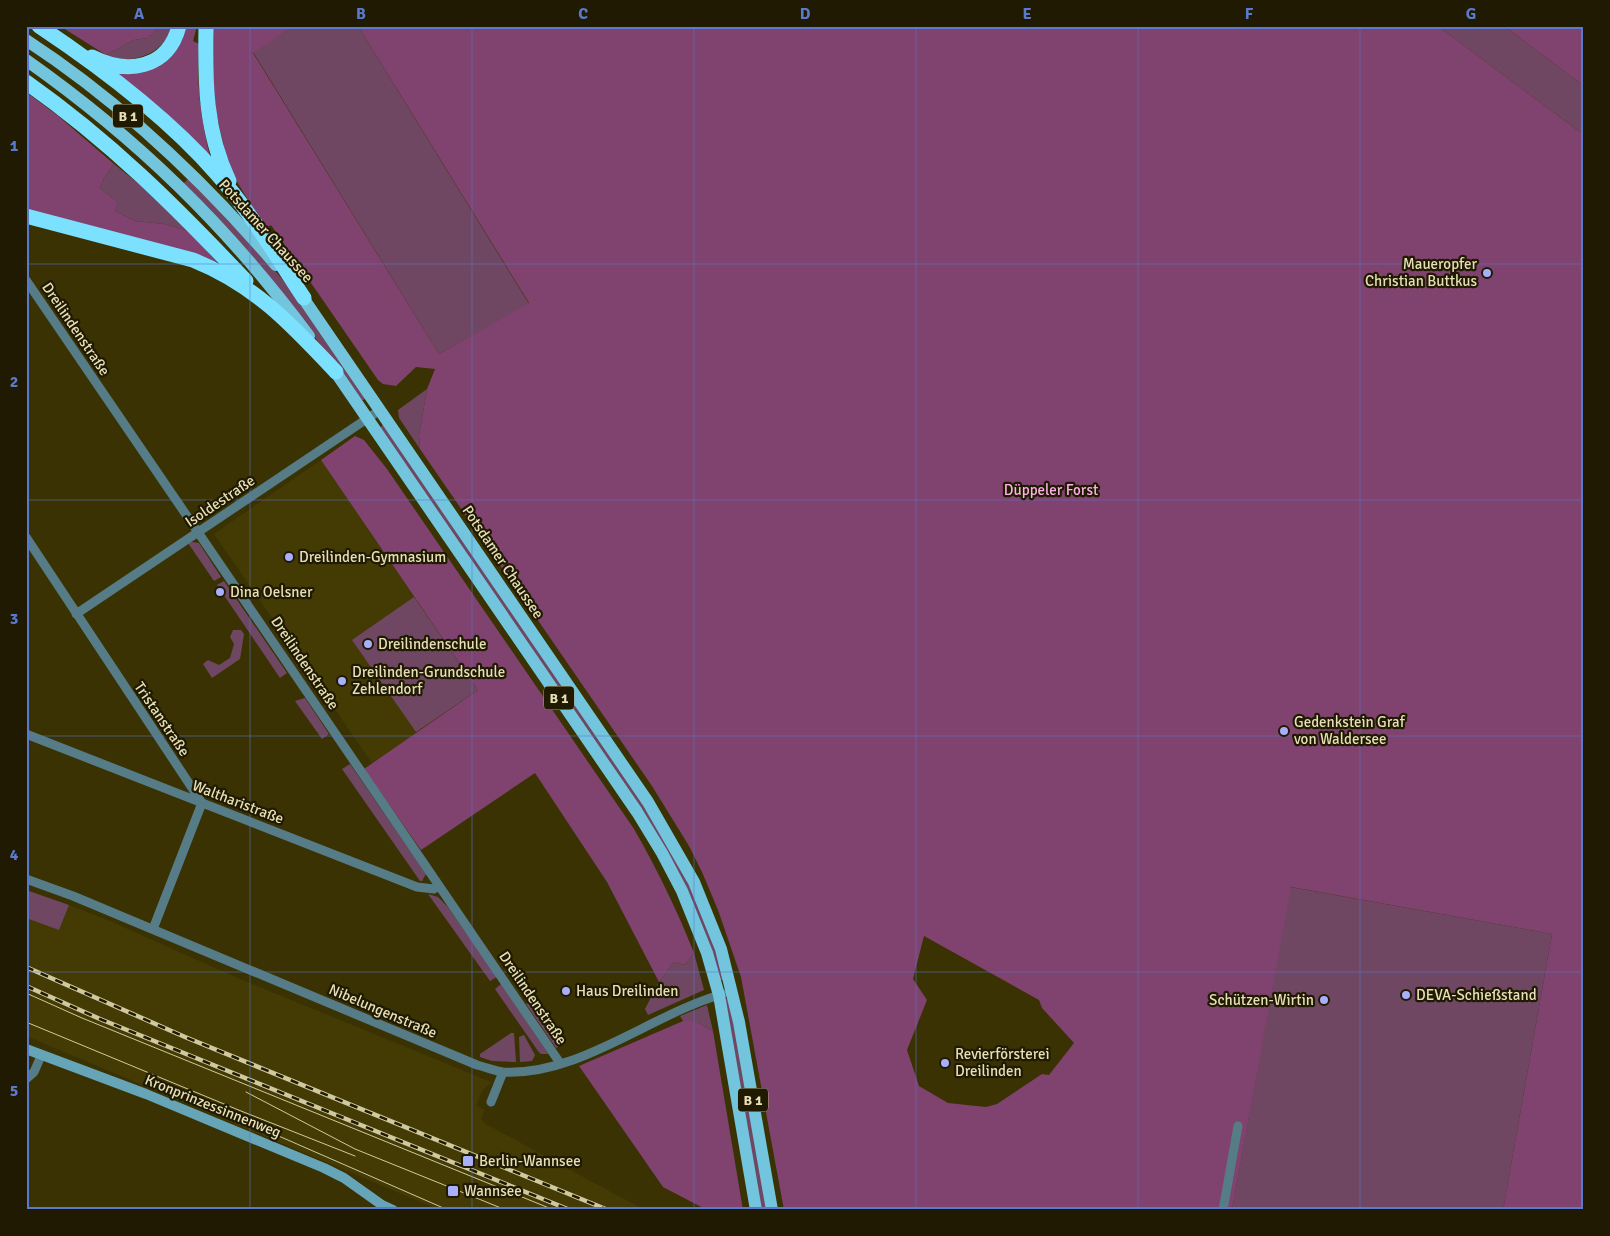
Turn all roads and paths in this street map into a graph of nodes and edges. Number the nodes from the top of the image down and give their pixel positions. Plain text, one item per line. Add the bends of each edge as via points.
1 (39, 26) edge
2 (179, 26) edge
3 (206, 26) edge
4 (56, 38) junction
5 (26, 40) edge
6 (26, 60) edge
7 (26, 82) edge
8 (238, 200) junction
9 (26, 216) edge
10 (26, 280) edge
11 (35, 292) junction
12 (26, 297) edge
13 (261, 297) junction
14 (304, 298) junction
15 (336, 372) junction
16 (380, 410) junction
17 (367, 418) junction
18 (198, 532) junction
19 (26, 537) edge
20 (76, 614) junction
21 (26, 734) edge
22 (202, 803) junction
23 (26, 879) edge
24 (439, 886) junction
25 (153, 929) junction
26 (733, 991) junction
27 (718, 995) junction
28 (26, 1049) edge
29 (41, 1056) junction
30 (560, 1063) junction
31 (503, 1072) junction
32 (26, 1079) edge
33 (491, 1102) dead end
34 (1238, 1126) dead end
35 (382, 1208) edge
36 (393, 1210) edge
37 (756, 1210) edge
38 (772, 1210) edge
39 (1223, 1210) edge

1 - 4 highway
2 - 4 highway via 162,55 136,67 108,64
3 - 8 highway via 205,75 209,120 214,144
4 - 8 highway via 162,121 216,173
5 - 14 main road, Potsdamer Chaussee / B 1 via 94,88 166,149 221,203
6 - 15 main road, Potsdamer Chaussee / B 1 via 116,128 189,195 267,283
7 - 13 highway via 138,171
8 - 14 highway
9 - 13 highway via 193,260 230,277
10 - 11 street, Dreilindenstraße
11 - 12 street
11 - 18 street, Dreilindenstraße
13 - 15 highway
14 - 16 main road, Potsdamer Chaussee / B 1
15 - 17 main road, Potsdamer Chaussee / B 1
16 - 17 street, Isoldestraße
16 - 26 main road, Potsdamer Chaussee / B 1 via 661,823 694,882
17 - 18 street, Isoldestraße
17 - 27 main road, Potsdamer Chaussee / B 1 via 649,829 691,912 707,953
18 - 20 street, Isoldestraße
18 - 24 street, Dreilindenstraße
19 - 20 street, Tristanstraße
20 - 22 street, Tristanstraße
21 - 22 street, Waltharistraße
22 - 24 street, Waltharistraße via 417,887 434,889
22 - 25 street
23 - 25 street, Nibelungenstraße
24 - 30 street, Dreilindenstraße
25 - 31 street, Nibelungenstraße via 477,1065
26 - 27 street, Nibelungenstraße
26 - 38 main road, Potsdamer Chaussee / B 1
27 - 30 street, Nibelungenstraße
27 - 37 main road, Potsdamer Chaussee / B 1
28 - 29 main road, Kronprinzessinnenweg
29 - 32 street via 34,1072
29 - 35 main road, Kronprinzessinnenweg via 146,1094 324,1168 344,1178
30 - 31 street, Nibelungenstraße
31 - 33 street
34 - 39 street
35 - 36 main road, Kronprinzessinnenweg

